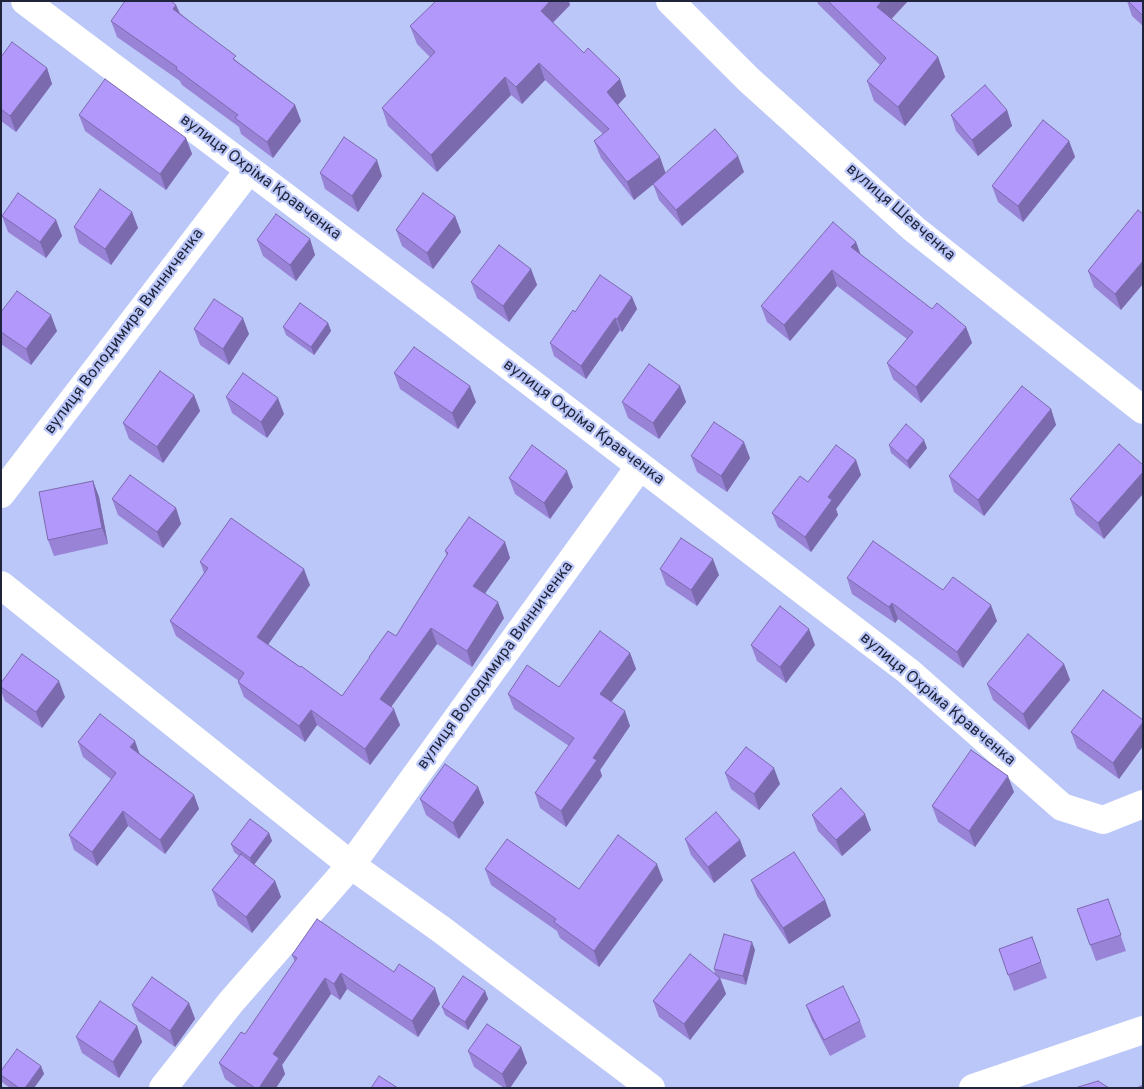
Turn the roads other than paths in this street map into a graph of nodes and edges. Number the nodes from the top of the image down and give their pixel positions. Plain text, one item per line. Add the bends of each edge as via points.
1 (25, 1) edge
2 (670, 1) edge
3 (248, 170) junction
4 (1143, 410) edge
5 (640, 466) junction
6 (1, 494) edge
7 (1, 585) edge
8 (1143, 804) edge
9 (351, 865) junction
10 (1143, 1030) edge
11 (163, 1088) edge
12 (651, 1088) edge
13 (974, 1088) edge

1 - 3 street, вулиця Охріма Кравченка
2 - 4 street, вулиця Шевченка via 749,80 914,229
3 - 5 street, вулиця Охріма Кравченка
3 - 6 street, вулиця Володимира Винниченка
5 - 8 street, вулиця Охріма Кравченка via 908,671 1062,807 1103,820
5 - 9 street, вулиця Володимира Винниченка
7 - 9 street
9 - 11 street, вулиця Володимира Винниченка via 231,1002
9 - 12 street
10 - 13 street

